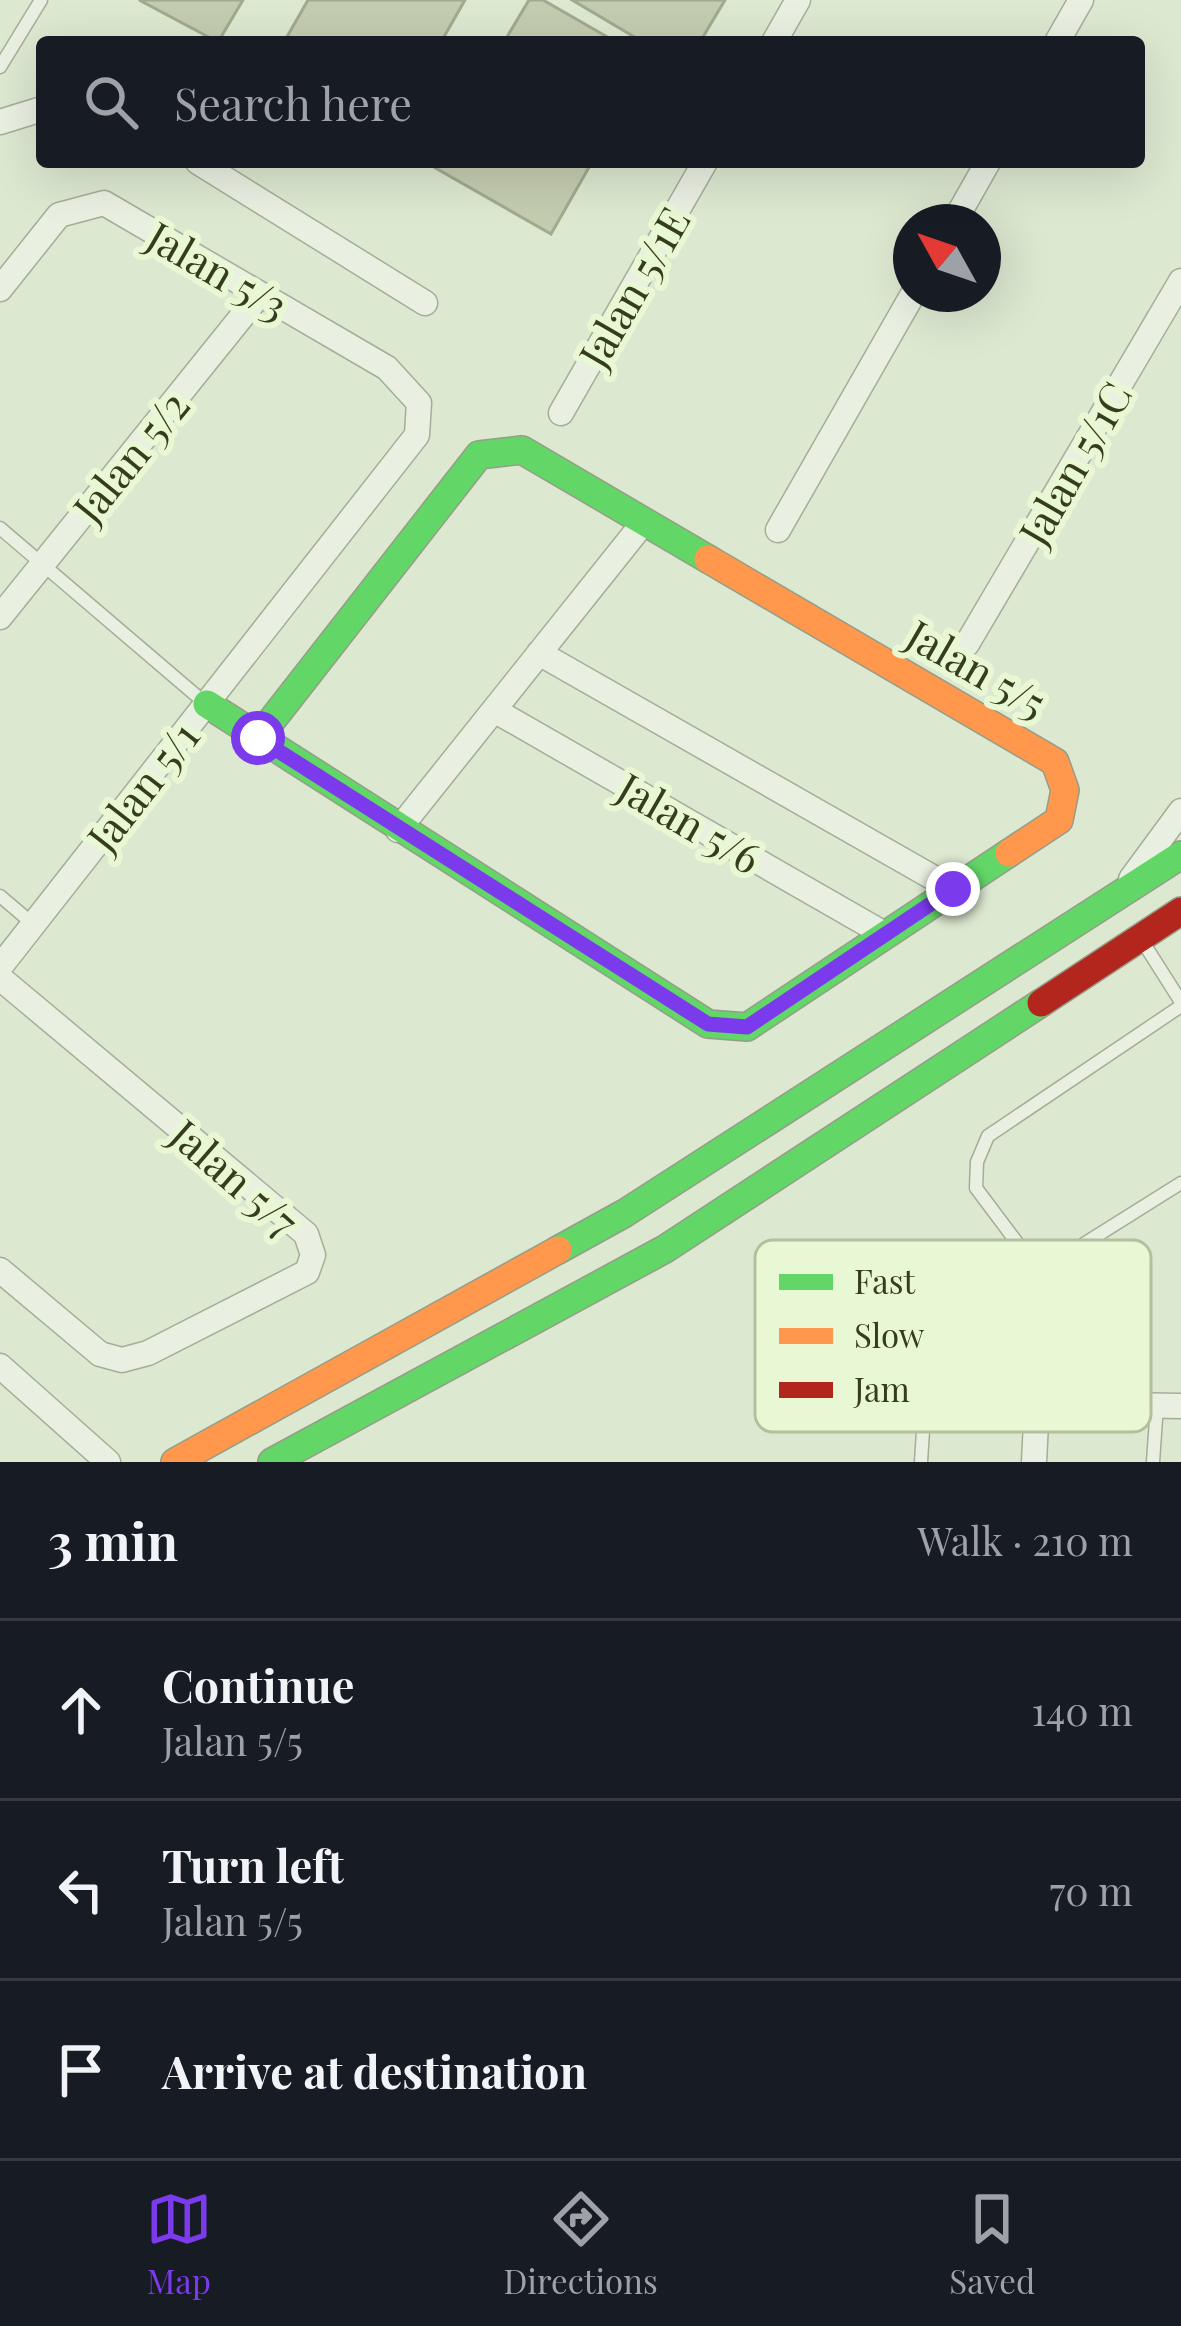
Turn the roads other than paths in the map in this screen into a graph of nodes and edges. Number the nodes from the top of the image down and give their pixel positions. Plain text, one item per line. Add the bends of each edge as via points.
1 (41, 0) edge
2 (798, 0) edge
3 (1081, 0) edge
4 (777, 36) edge
5 (1060, 36) edge
6 (0, 67) edge
7 (36, 111) edge
8 (0, 122) edge
9 (208, 168) edge
10 (702, 168) edge
11 (985, 168) edge
12 (964, 204) edge
13 (1181, 281) edge
14 (0, 289) edge
15 (260, 294) junction
16 (424, 302) dead end
17 (903, 312) edge
18 (561, 412) dead end
19 (417, 435) joint
20 (644, 522) junction
21 (0, 528) edge
22 (778, 530) dead end
23 (43, 563) junction
24 (0, 617) edge
25 (968, 644) dead end
26 (539, 653) junction
27 (207, 704) junction
28 (494, 710) junction
29 (258, 738) junction
30 (1181, 812) edge
31 (398, 830) junction
32 (1181, 855) edge
33 (1181, 872) edge
34 (953, 889) junction
35 (1118, 895) junction
36 (0, 896) edge
37 (1181, 910) edge
38 (34, 924) junction
39 (1065, 930) junction
40 (886, 935) junction
41 (1140, 938) junction
42 (0, 967) edge
43 (0, 978) edge
44 (1181, 1004) edge
45 (1181, 1183) edge
46 (625, 1213) junction
47 (1015, 1240) edge
48 (1090, 1240) edge
49 (665, 1250) junction
50 (0, 1270) edge
51 (0, 1366) edge
52 (1169, 1405) edge
53 (923, 1432) edge
54 (1036, 1432) edge
55 (108, 1462) edge
56 (175, 1462) edge
57 (272, 1462) edge
58 (921, 1462) edge
59 (1034, 1462) edge
60 (1153, 1462) edge

1 - 6 lane
2 - 4 street
3 - 5 street
7 - 8 street
9 - 16 street
10 - 18 street, Jalan 5/1E
11 - 12 street
13 - 25 street, Jalan 5/1C
14 - 15 street, Jalan 5/3 via 59,215 104,203
15 - 19 street, Jalan 5/3 via 387,368 418,403
15 - 23 street, Jalan 5/2
17 - 22 street
19 - 27 street, Jalan 5/1
20 - 26 street
20 - 29 street, Jalan 5/5 via 522,450 479,455
20 - 34 street, Jalan 5/5 via 1055,762 1065,790 1059,820
21 - 23 lane
23 - 24 street, Jalan 5/2
23 - 27 lane
26 - 28 street
26 - 34 street
27 - 29 street, Jalan 5/5
27 - 38 street, Jalan 5/1
28 - 31 street
28 - 40 street, Jalan 5/6
29 - 31 street, Jalan 5/5
30 - 35 street
31 - 40 street, Jalan 5/5 via 708,1024 747,1027
32 - 35 street
33 - 41 street via 1150,900
34 - 40 street, Jalan 5/5
35 - 39 street
36 - 38 lane
37 - 41 street
38 - 42 street, Jalan 5/1
39 - 41 street
39 - 46 street
41 - 44 lane
41 - 49 street
43 - 50 street, Jalan 5/7 via 307,1234 313,1255 307,1271 122,1360 100,1354
44 - 47 lane via 988,1136 976,1188
45 - 48 lane
46 - 49 street
46 - 56 street
49 - 57 street
51 - 55 street
52 - 60 lane
53 - 58 lane
54 - 59 street

